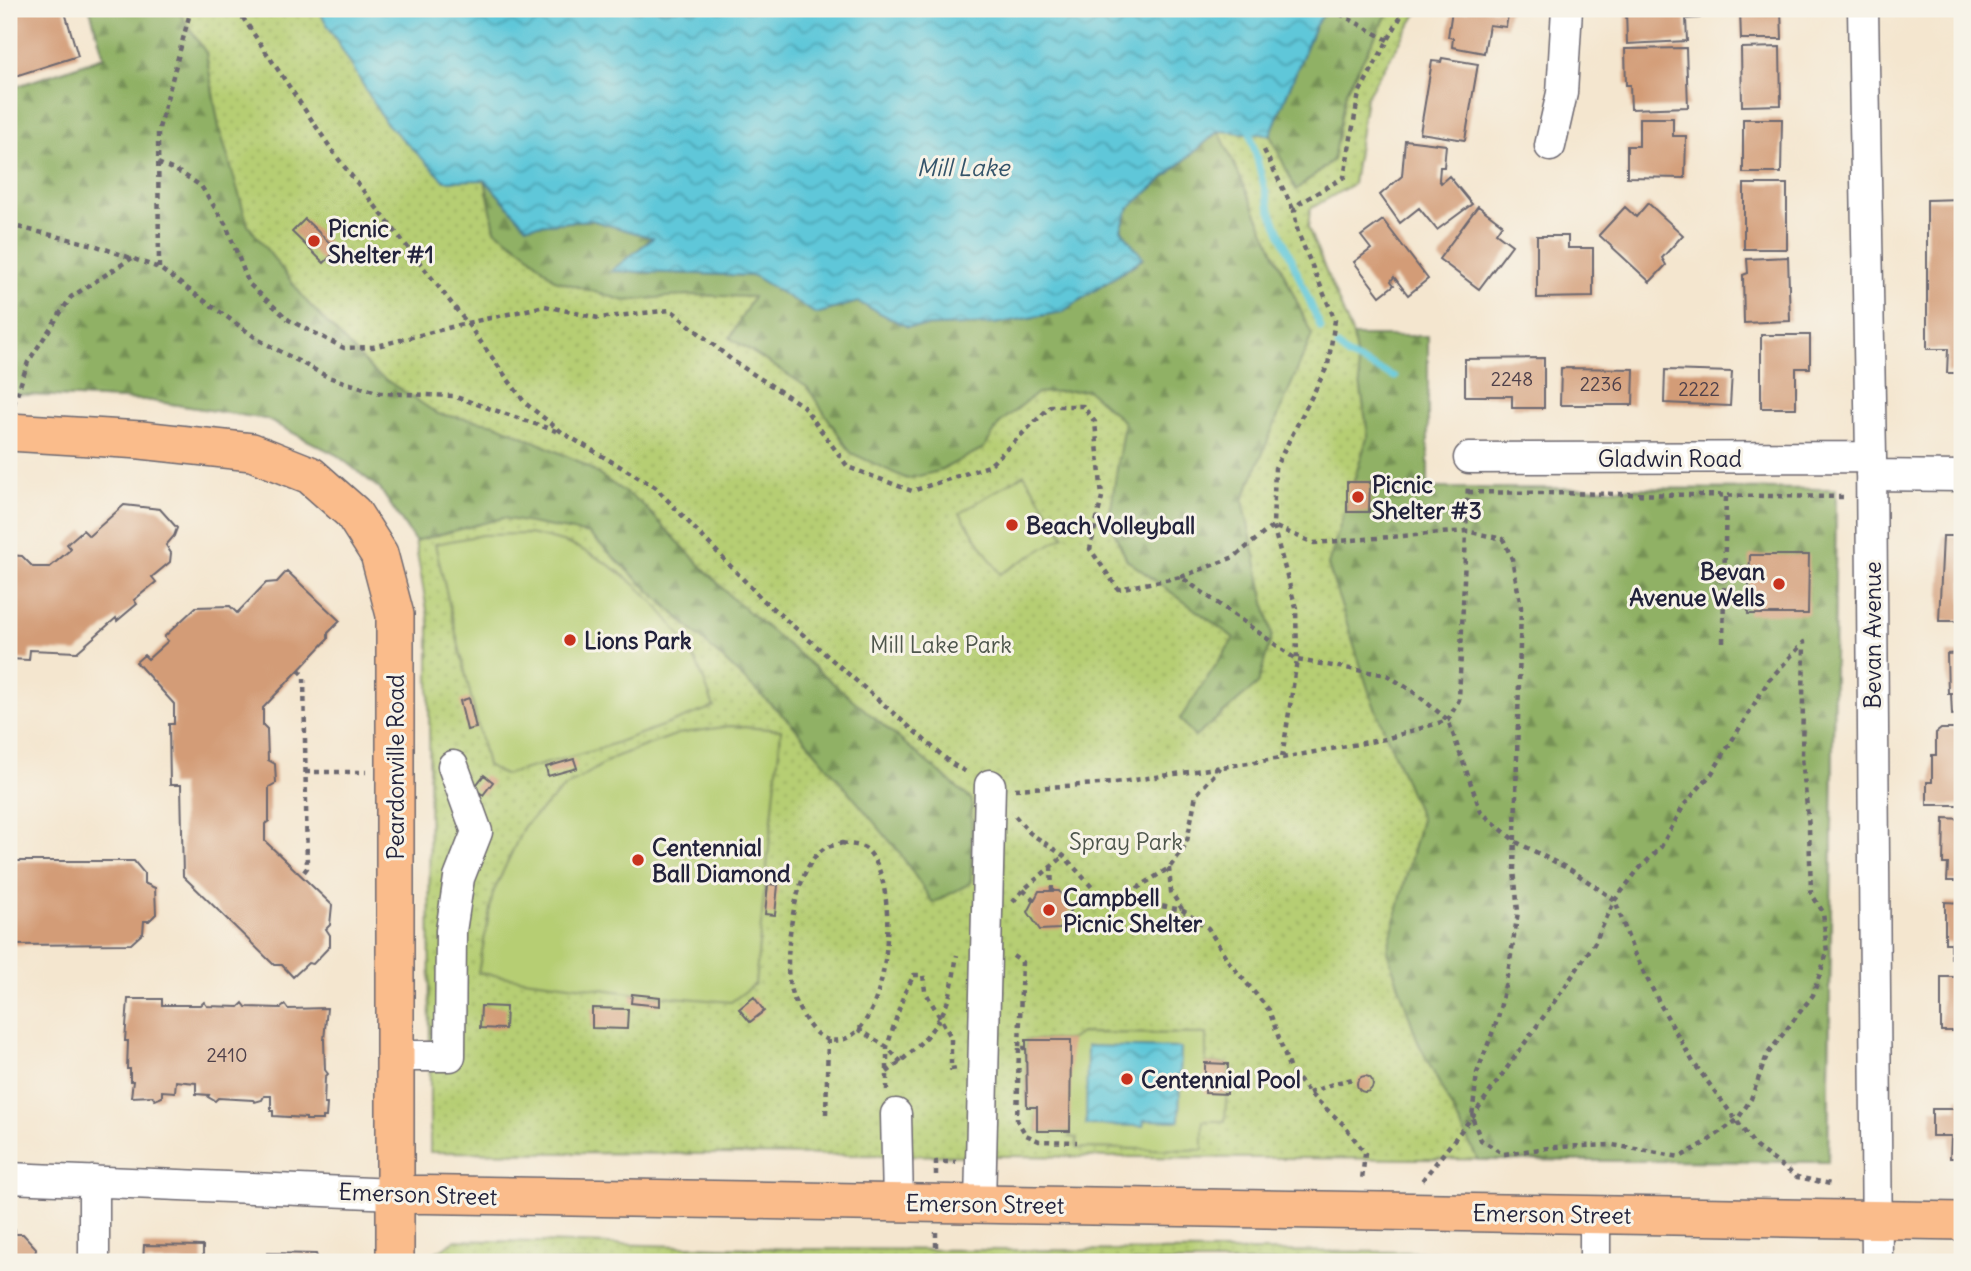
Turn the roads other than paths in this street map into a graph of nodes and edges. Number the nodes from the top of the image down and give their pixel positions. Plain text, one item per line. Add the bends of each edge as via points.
1 (1567, 9) edge
2 (1863, 9) edge
3 (1550, 146) dead end
4 (11, 418) edge
5 (1469, 458) dead end
6 (1871, 476) junction
7 (1962, 476) edge
8 (453, 765) dead end
9 (990, 785) road end
10 (395, 1056) junction
11 (891, 1103) road end
12 (9, 1178) edge
13 (94, 1181) junction
14 (395, 1194) junction
15 (898, 1203) junction
16 (980, 1204) junction
17 (1595, 1215) junction
18 (1877, 1219) junction
19 (1962, 1221) edge
20 (94, 1262) edge
21 (395, 1262) edge
22 (1595, 1262) edge
23 (1877, 1262) edge

1 - 3 street via 1562,93
2 - 6 street, Bevan Avenue
4 - 10 main road, Peardonville Road via 252,453 310,475 353,513 379,554 395,615
5 - 6 street, Gladwin Road
6 - 7 street, Gladwin Road
6 - 18 street, Bevan Avenue
8 - 10 street via 477,832 459,878 451,932 450,1056
9 - 16 street via 975,943
10 - 14 main road, Peardonville Road
11 - 15 street
12 - 13 street, Emerson Street
13 - 14 street, Emerson Street
13 - 20 street
14 - 15 main road, Emerson Street
14 - 21 main road, Peardonville Road
15 - 16 main road, Emerson Street
16 - 17 main road, Emerson Street
17 - 18 main road, Emerson Street
17 - 22 street
18 - 19 main road, Emerson Street
18 - 23 street, Bevan Avenue

